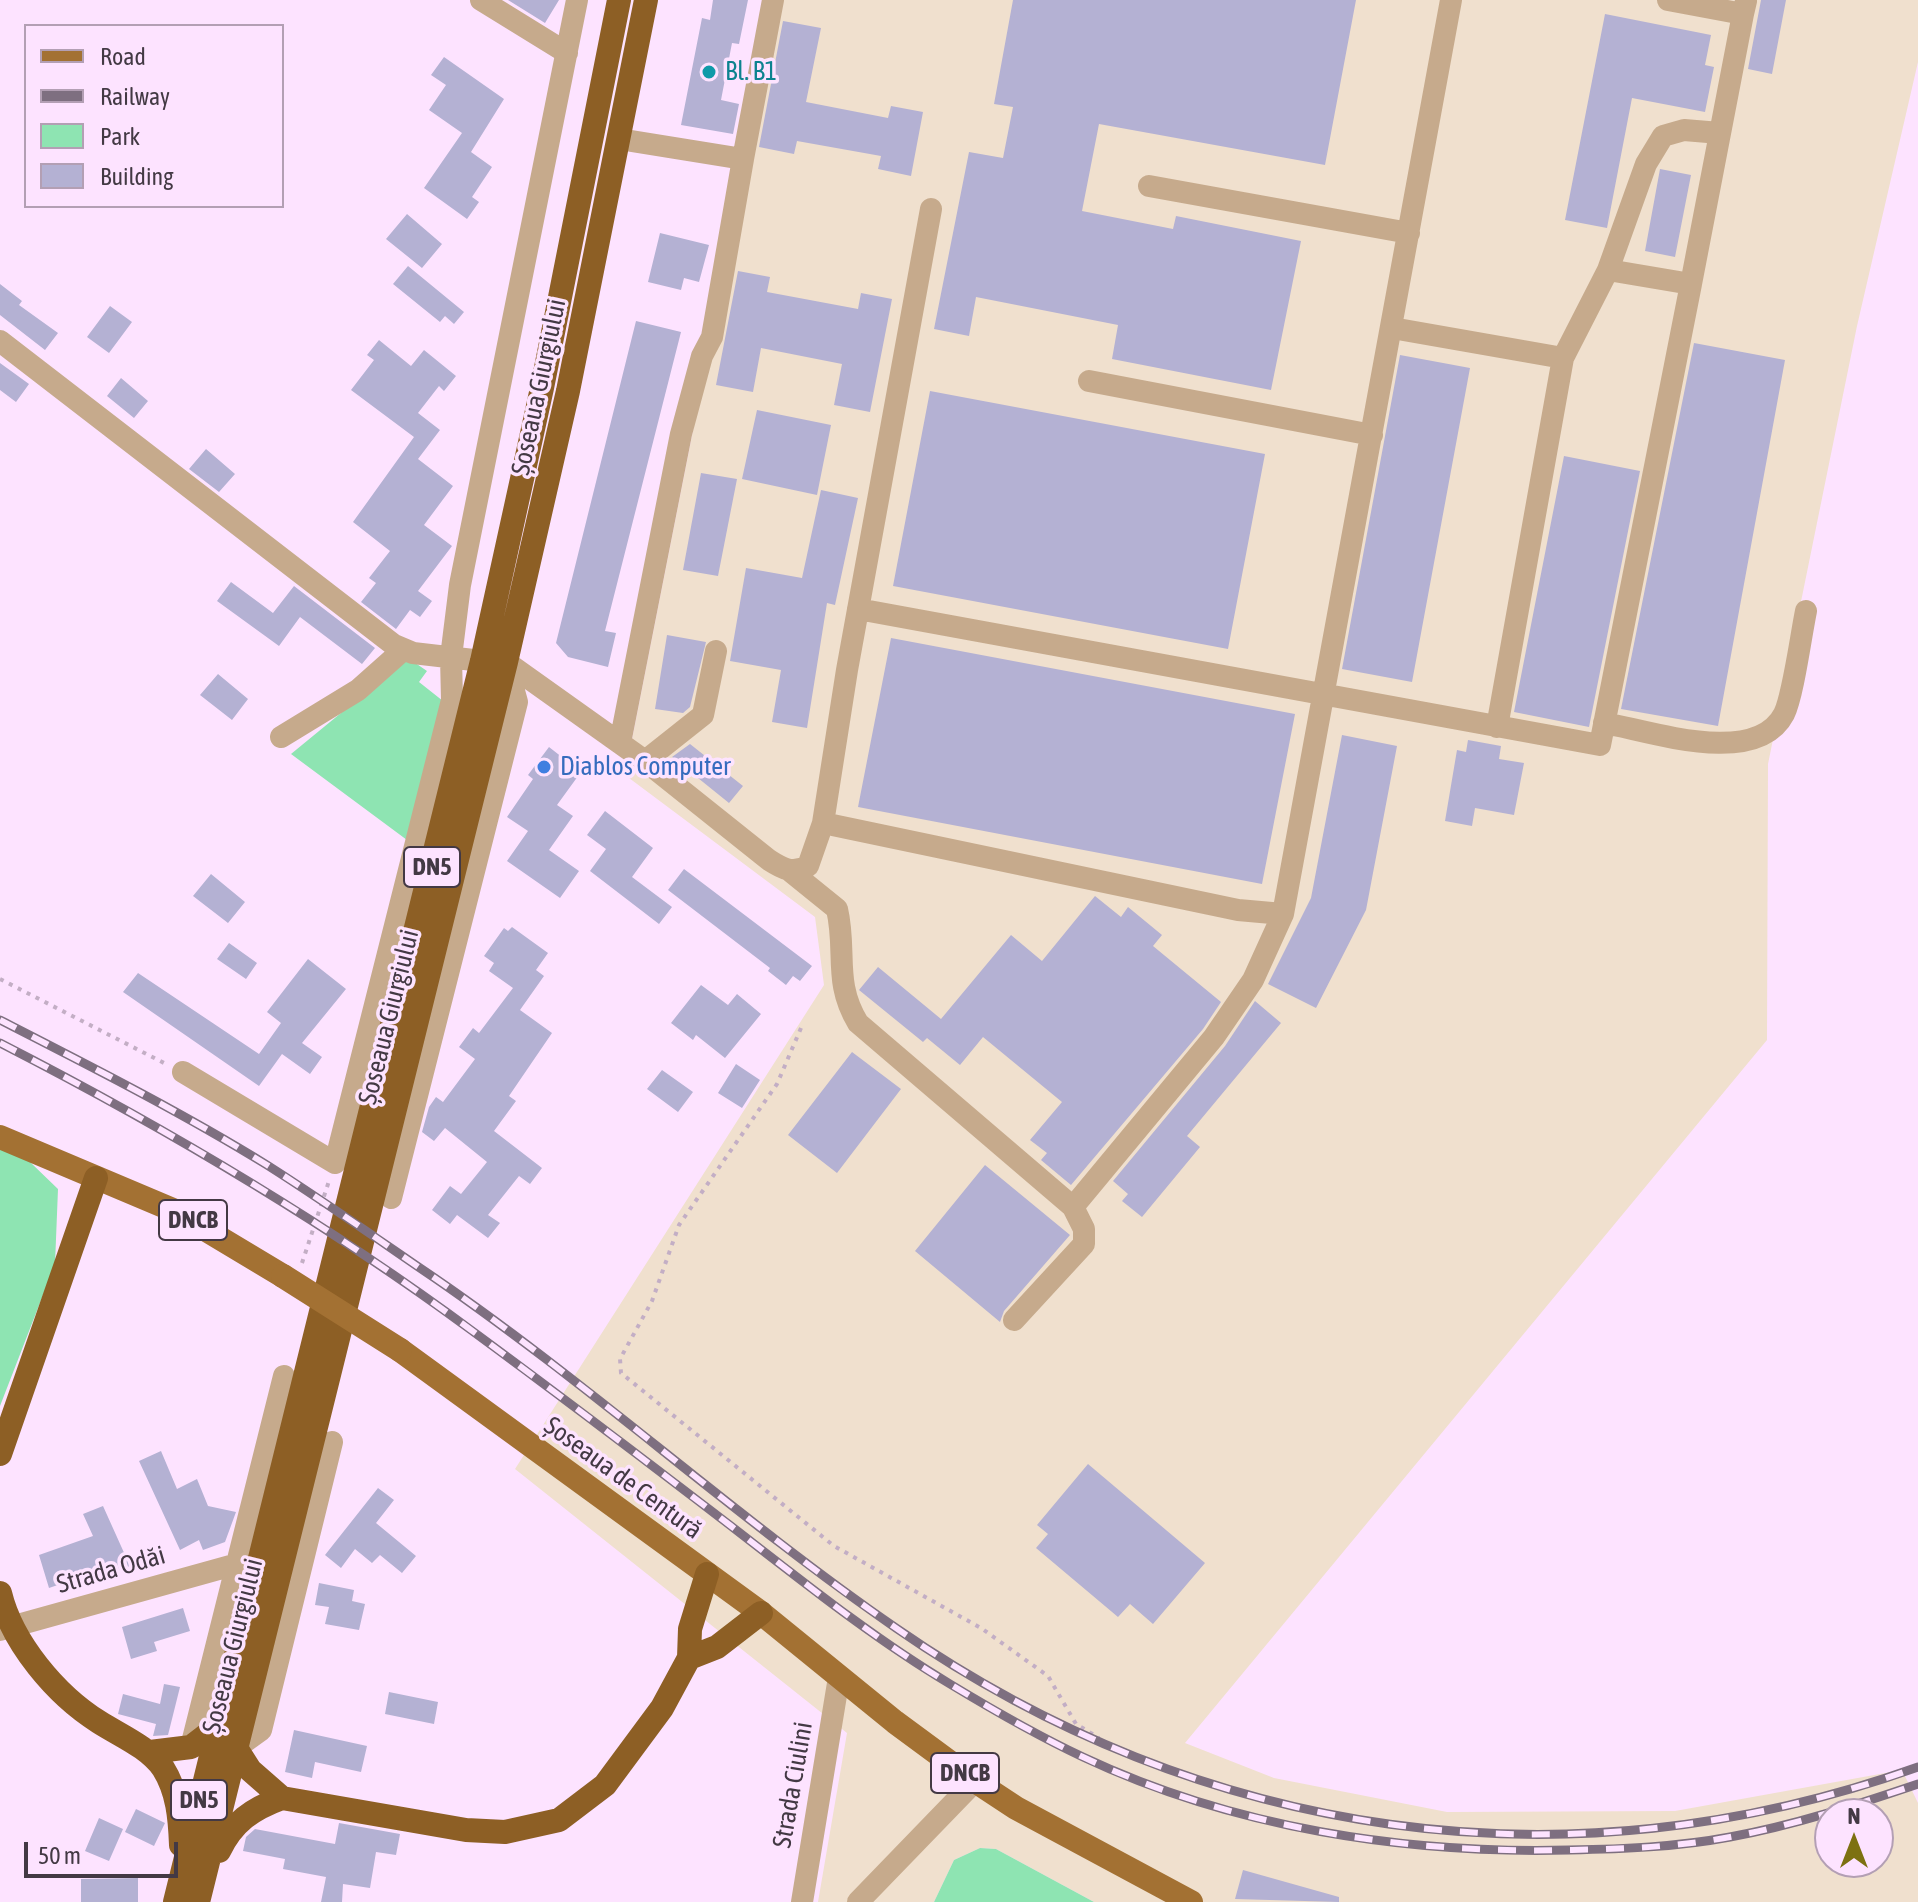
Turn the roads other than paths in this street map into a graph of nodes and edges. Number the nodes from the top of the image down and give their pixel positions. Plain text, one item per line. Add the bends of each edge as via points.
1 (481, 0) edge
2 (577, 0) edge
3 (619, 0) edge
4 (646, 0) edge
5 (773, 0) edge
6 (1451, 0) edge
7 (1668, 0) edge
8 (1744, 7) edge
9 (567, 53) junction
10 (1720, 133) junction
11 (619, 139) junction
12 (743, 159) junction
13 (1149, 186) dead end
14 (931, 209) dead end
15 (1409, 233) junction
16 (1608, 270) junction
17 (1691, 284) junction
18 (1392, 328) junction
19 (0, 341) edge
20 (1563, 358) junction
21 (1089, 381) dead end
22 (1372, 435) junction
23 (858, 609) junction
24 (1806, 611) dead end
25 (403, 650) junction
26 (716, 651) dead end
27 (451, 657) junction
28 (494, 661) junction
29 (1324, 696) junction
30 (1604, 723) junction
31 (1497, 727) junction
32 (281, 737) dead end
33 (620, 743) junction
34 (645, 761) junction
35 (823, 823) junction
36 (790, 871) junction
37 (1283, 914) junction
38 (183, 1072) road end
39 (0, 1137) edge
40 (96, 1178) junction
41 (391, 1198) dead end
42 (1073, 1207) junction
43 (1014, 1320) dead end
44 (284, 1376) dead end
45 (332, 1442) dead end
46 (0, 1454) edge
47 (237, 1564) junction
48 (707, 1574) junction
49 (0, 1593) edge
50 (761, 1613) junction
51 (7, 1628) edge
52 (689, 1658) junction
53 (839, 1677) junction
54 (217, 1727) junction
55 (191, 1747) junction
56 (236, 1748) junction
57 (150, 1752) junction
58 (975, 1781) junction
59 (282, 1798) junction
60 (195, 1885) edge
61 (175, 1902) edge
62 (802, 1902) edge
63 (858, 1902) edge
64 (1191, 1902) edge

1 - 9 street
2 - 9 street
3 - 28 highway, Șoseaua Giurgiului / DN5
4 - 11 highway, Șoseaua Giurgiului / DN5
5 - 12 street
6 - 15 street
7 - 8 street
8 - 10 street
9 - 27 street via 460,585
10 - 16 street via 1684,130 1663,136 1646,164
10 - 17 street
11 - 12 street
11 - 28 highway, Șoseaua Giurgiului / DN5 via 568,391
12 - 33 street via 712,337 681,434
13 - 15 street
14 - 23 street
15 - 18 street
16 - 17 street
16 - 20 street
17 - 30 street
18 - 20 street
18 - 22 street
19 - 25 street
20 - 31 street
21 - 22 street
22 - 29 street
23 - 29 street
23 - 35 street
24 - 30 street via 1784,715 1764,733 1741,744 1720,744
25 - 27 street
25 - 32 street via 358,690
26 - 34 street via 703,715
27 - 28 street
27 - 38 street via 452,700 335,1163
28 - 33 street
28 - 41 street via 517,702
28 - 54 highway, Șoseaua Giurgiului / DN5
28 - 56 highway, Șoseaua Giurgiului / DN5
29 - 31 street
29 - 37 street
30 - 31 street via 1600,745
33 - 34 street
34 - 36 street
35 - 36 street via 808,866
35 - 37 street via 1238,910
36 - 42 street via 837,909 840,977 858,1023
37 - 42 street via 1253,980 1214,1037
39 - 40 main road, Șoseaua de Centură / DNCB
40 - 46 highway
40 - 48 main road, Șoseaua de Centură / DNCB, bridge via 206,1227 400,1350
42 - 43 street via 1084,1229 1084,1244
44 - 47 street, Șoseaua Giurgiului
45 - 56 street via 261,1730
47 - 51 street, Strada Odăi
47 - 55 street, Șoseaua Giurgiului
48 - 50 main road, Șoseaua de Centură / DNCB
48 - 52 highway via 690,1629
49 - 51 highway
50 - 52 highway via 717,1647
50 - 53 main road, Șoseaua de Centură / DNCB
51 - 57 highway via 85,1713
52 - 59 highway via 626,1760 583,1805 559,1820 505,1832 466,1830
53 - 58 main road, Șoseaua de Centură / DNCB
53 - 62 street, Strada Ciulini
54 - 55 highway
54 - 60 highway, Șoseaua Giurgiului / DN5
55 - 57 highway
56 - 59 highway via 250,1770
56 - 60 highway, Șoseaua Giurgiului / DN5
57 - 60 highway via 164,1769 178,1804
58 - 63 street
58 - 64 main road, Șoseaua de Centură / DNCB
59 - 60 highway via 249,1812 233,1827
60 - 61 highway, Șoseaua Giurgiului / DN5

